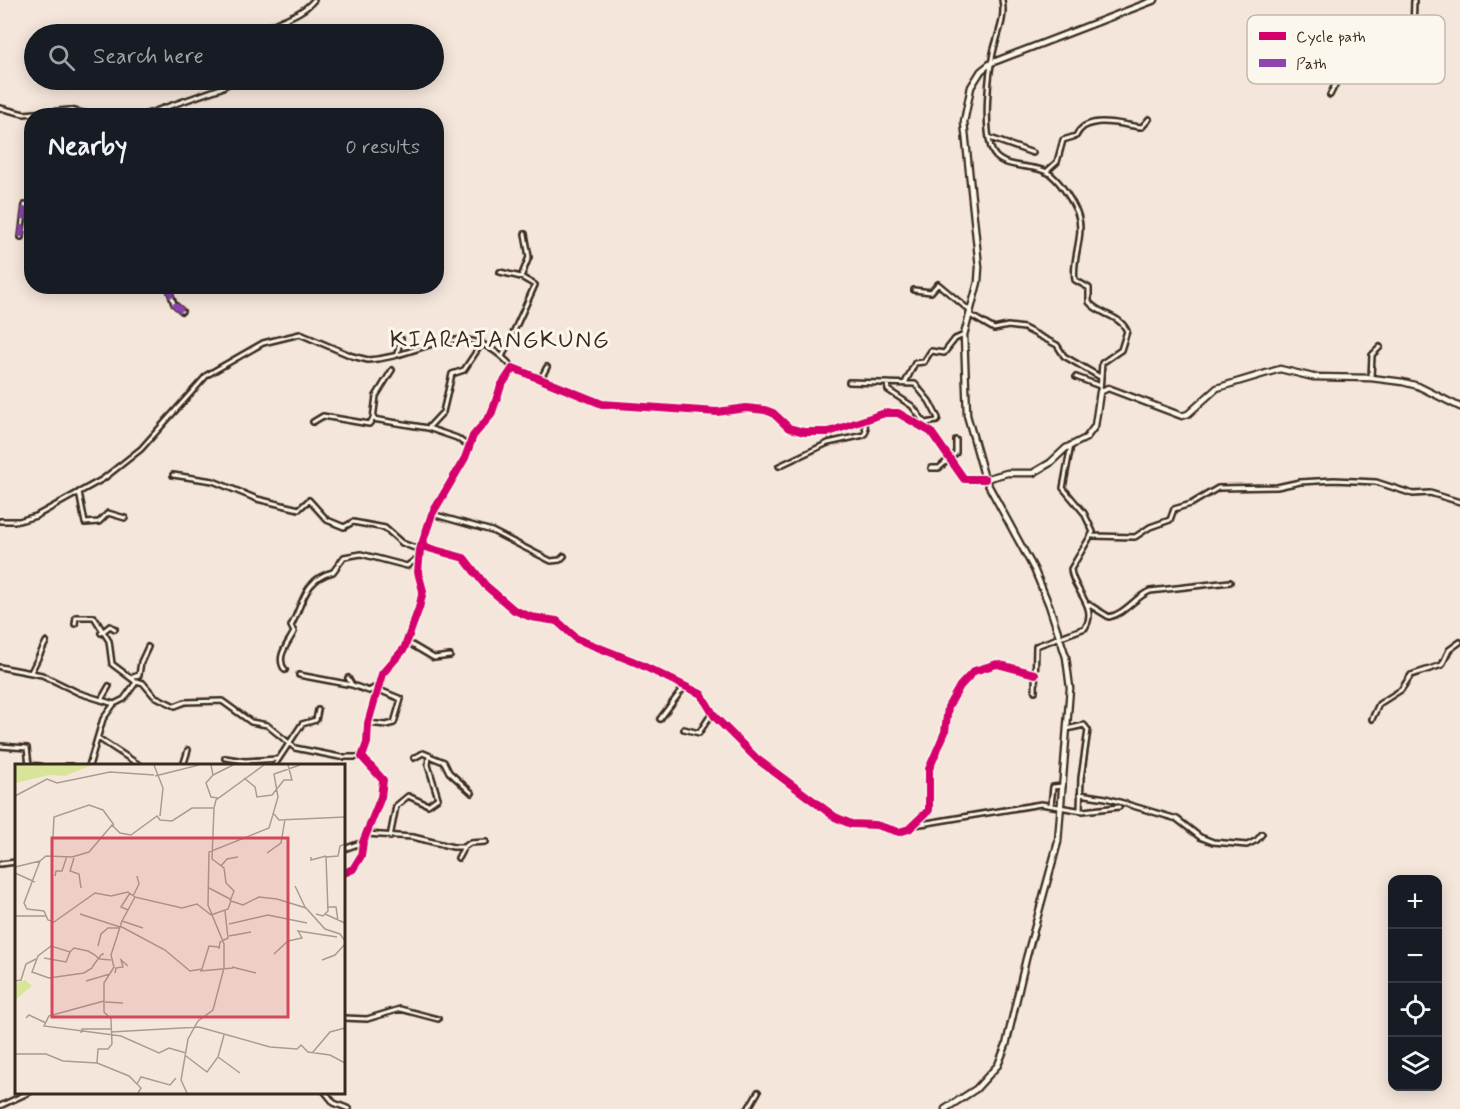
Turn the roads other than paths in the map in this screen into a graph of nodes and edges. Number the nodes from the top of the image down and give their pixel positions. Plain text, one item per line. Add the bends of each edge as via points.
1 (314, 0) edge
2 (1002, 0) edge
3 (1155, 0) edge
4 (271, 24) edge
5 (991, 63) junction
6 (1336, 84) edge
7 (215, 90) edge
8 (1330, 95) dead end
9 (0, 108) edge
10 (164, 108) edge
11 (24, 114) edge
12 (1149, 120) dead end
13 (990, 138) junction
14 (1033, 153) dead end
15 (1046, 172) junction
16 (24, 213) edge
17 (525, 234) dead end
18 (21, 237) dead end
19 (500, 272) dead end
20 (520, 278) junction
21 (914, 290) dead end
22 (171, 294) edge
23 (182, 312) dead end
24 (969, 312) junction
25 (964, 335) junction
26 (401, 339) dead end
27 (482, 343) junction
28 (1380, 347) dead end
29 (397, 353) junction
30 (502, 357) junction
31 (547, 367) dead end
32 (513, 368) junction
33 (392, 370) dead end
34 (1076, 376) dead end
35 (1100, 377) junction
36 (1371, 378) junction
37 (540, 380) junction
38 (849, 382) dead end
39 (886, 383) junction
40 (905, 383) junction
41 (1100, 389) junction
42 (1460, 407) edge
43 (372, 419) junction
44 (864, 420) junction
45 (314, 422) dead end
46 (925, 425) junction
47 (429, 428) junction
48 (956, 440) dead end
49 (1071, 445) junction
50 (469, 447) junction
51 (951, 458) junction
52 (779, 466) dead end
53 (931, 468) dead end
54 (173, 474) dead end
55 (985, 479) junction
56 (79, 492) junction
57 (1460, 502) edge
58 (432, 514) junction
59 (125, 518) dead end
60 (0, 521) edge
61 (1093, 536) junction
62 (421, 548) junction
63 (564, 556) dead end
64 (419, 557) junction
65 (1230, 582) dead end
66 (1088, 604) junction
67 (75, 624) dead end
68 (115, 629) dead end
69 (102, 633) junction
70 (1060, 638) junction
71 (46, 642) dead end
72 (407, 642) junction
73 (1460, 642) edge
74 (148, 647) dead end
75 (450, 656) dead end
76 (0, 667) edge
77 (285, 670) dead end
78 (30, 672) junction
79 (1035, 674) junction
80 (299, 675) dead end
81 (133, 677) junction
82 (348, 678) dead end
83 (136, 682) junction
84 (352, 685) junction
85 (109, 686) dead end
86 (685, 686) junction
87 (378, 690) junction
88 (1035, 691) dead end
89 (101, 700) junction
90 (114, 704) junction
91 (318, 710) dead end
92 (712, 713) junction
93 (660, 719) dead end
94 (1372, 719) dead end
95 (368, 723) junction
96 (684, 729) dead end
97 (1067, 729) junction
98 (98, 738) junction
99 (288, 745) junction
100 (0, 746) edge
101 (188, 750) dead end
102 (430, 756) junction
103 (362, 757) junction
104 (225, 758) dead end
105 (414, 758) dead end
106 (278, 759) junction
107 (29, 764) edge
108 (89, 764) edge
109 (139, 764) edge
110 (183, 764) edge
111 (275, 764) edge
112 (1063, 786) junction
113 (472, 792) dead end
114 (1080, 794) junction
115 (1051, 805) junction
116 (1062, 806) junction
117 (1119, 807) dead end
118 (1080, 810) junction
119 (913, 825) junction
120 (366, 834) junction
121 (1262, 834) dead end
122 (390, 837) junction
123 (363, 842) junction
124 (486, 842) dead end
125 (464, 847) junction
126 (345, 849) edge
127 (458, 858) dead end
128 (15, 862) edge
129 (0, 864) edge
130 (345, 873) edge
131 (345, 1018) edge
132 (438, 1019) dead end
133 (758, 1092) dead end
134 (26, 1094) edge
135 (326, 1094) edge
136 (0, 1106) edge
137 (349, 1109) edge
138 (748, 1109) edge
139 (945, 1109) edge

1 - 4 street via 306,9
2 - 5 street via 1004,15
3 - 5 main road
5 - 13 street via 987,111
5 - 24 main road via 971,87 964,122 977,227 979,280
6 - 8 street
7 - 10 street
9 - 11 street
12 - 15 street via 1142,127 1104,120 1080,130 1076,136 1063,140 1057,162
13 - 14 street
13 - 15 street via 994,154 1000,159
15 - 35 street via 1063,189 1077,214 1080,237 1076,282 1089,288 1092,306 1113,316 1126,328 1127,339 1117,355 1103,361
16 - 18 street
17 - 20 street via 530,257
19 - 20 street
20 - 30 street via 535,285
21 - 24 street via 931,292 938,284
22 - 23 street
24 - 25 main road
24 - 35 street via 994,329 1008,326 1039,335 1057,345 1072,362
25 - 40 street via 955,339 944,353 931,351 925,362 915,363
25 - 55 main road via 967,415
26 - 29 street
27 - 29 street via 464,338
27 - 30 street
27 - 47 street via 464,370 452,374 443,412
28 - 36 street via 1372,355
29 - 56 street via 361,359 300,334 263,343 207,375 137,452
30 - 32 street
31 - 37 street
32 - 37 street
32 - 50 street via 501,386 491,415
33 - 43 street via 376,396
34 - 41 street
35 - 41 street
36 - 41 main road via 1313,377 1275,369 1217,388 1182,416 1111,389
36 - 42 main road via 1418,386
37 - 44 street via 602,404 622,407 717,412 765,410 789,428 804,432 821,434
38 - 39 street
39 - 40 street
39 - 46 street via 888,390 912,406
40 - 46 street via 915,384 937,416 937,421
41 - 49 main road via 1092,433
43 - 45 street via 366,424 321,416
43 - 47 street
44 - 46 street via 893,412
44 - 52 street via 864,435 829,442
46 - 51 street
47 - 50 street
48 - 51 street via 957,451
49 - 55 main road via 1033,473 1007,473
49 - 61 street via 1063,488 1084,513
50 - 58 street
51 - 53 street via 939,468
51 - 55 street via 964,478
54 - 62 street via 213,481 257,499 299,508 308,500 331,523 344,527 353,522 385,528 402,543
55 - 70 main road via 1038,578
56 - 59 street via 85,523 99,522 108,513
56 - 60 street via 36,516
57 - 61 street via 1359,481 1317,480 1280,486 1218,488 1174,509 1170,520 1139,536
58 - 62 street
58 - 63 street via 492,531 551,561
61 - 66 street via 1071,568 1074,584
62 - 64 street
62 - 86 street via 464,558 484,585 514,610 557,621 577,639
64 - 72 street via 423,592
64 - 77 street via 406,566 361,554 344,557 333,572 325,574 303,594 291,626 294,632 282,650
65 - 66 street via 1150,591 1138,596 1116,616 1107,616
66 - 70 street via 1087,627
67 - 69 street via 76,617 92,616
68 - 69 street via 110,626
69 - 81 street via 109,641 112,664
70 - 79 street via 1036,647
70 - 97 main road via 1070,684
71 - 78 street
72 - 75 street via 434,658
72 - 87 street via 383,672
73 - 94 street via 1449,650 1442,665 1412,675 1401,690 1380,704
74 - 81 street via 139,675
76 - 78 street
78 - 89 street
79 - 88 street
79 - 119 street via 998,663 973,672 960,686 948,704 945,732 929,768 930,808
80 - 84 street
81 - 83 street
82 - 84 street
83 - 90 street via 124,699
83 - 99 street via 175,706 223,701 251,722 266,724
84 - 87 street
85 - 89 street
86 - 92 street via 702,695
86 - 93 street
87 - 95 street
87 - 95 street via 401,699 398,717 390,725
89 - 90 street
90 - 98 street
91 - 99 street via 316,721 302,724
92 - 96 street via 699,733
92 - 119 street via 757,759 835,817 896,832
95 - 103 street
97 - 112 main road
97 - 114 street via 1082,725 1088,728
98 - 108 street
98 - 109 street
99 - 103 street via 314,753
99 - 106 street
100 - 107 street via 27,748
101 - 110 street
102 - 105 street via 423,753
102 - 113 street via 444,762 449,772
102 - 122 street via 428,765 438,798 428,805 408,796 398,804
103 - 120 street via 384,785
104 - 106 street
106 - 111 street
112 - 115 street via 1053,787
112 - 116 main road
114 - 118 street
114 - 121 street via 1177,819 1213,842 1247,845
115 - 116 street
115 - 119 street
116 - 118 street
116 - 139 main road via 1055,857 1006,1045 998,1065 976,1089
117 - 118 street
120 - 122 street
120 - 123 street
122 - 125 street via 413,837
123 - 126 street
123 - 130 street via 360,859
124 - 125 street
125 - 127 street
128 - 129 street
131 - 132 street via 367,1019 400,1009
133 - 138 street
134 - 136 street
135 - 137 street via 332,1103

